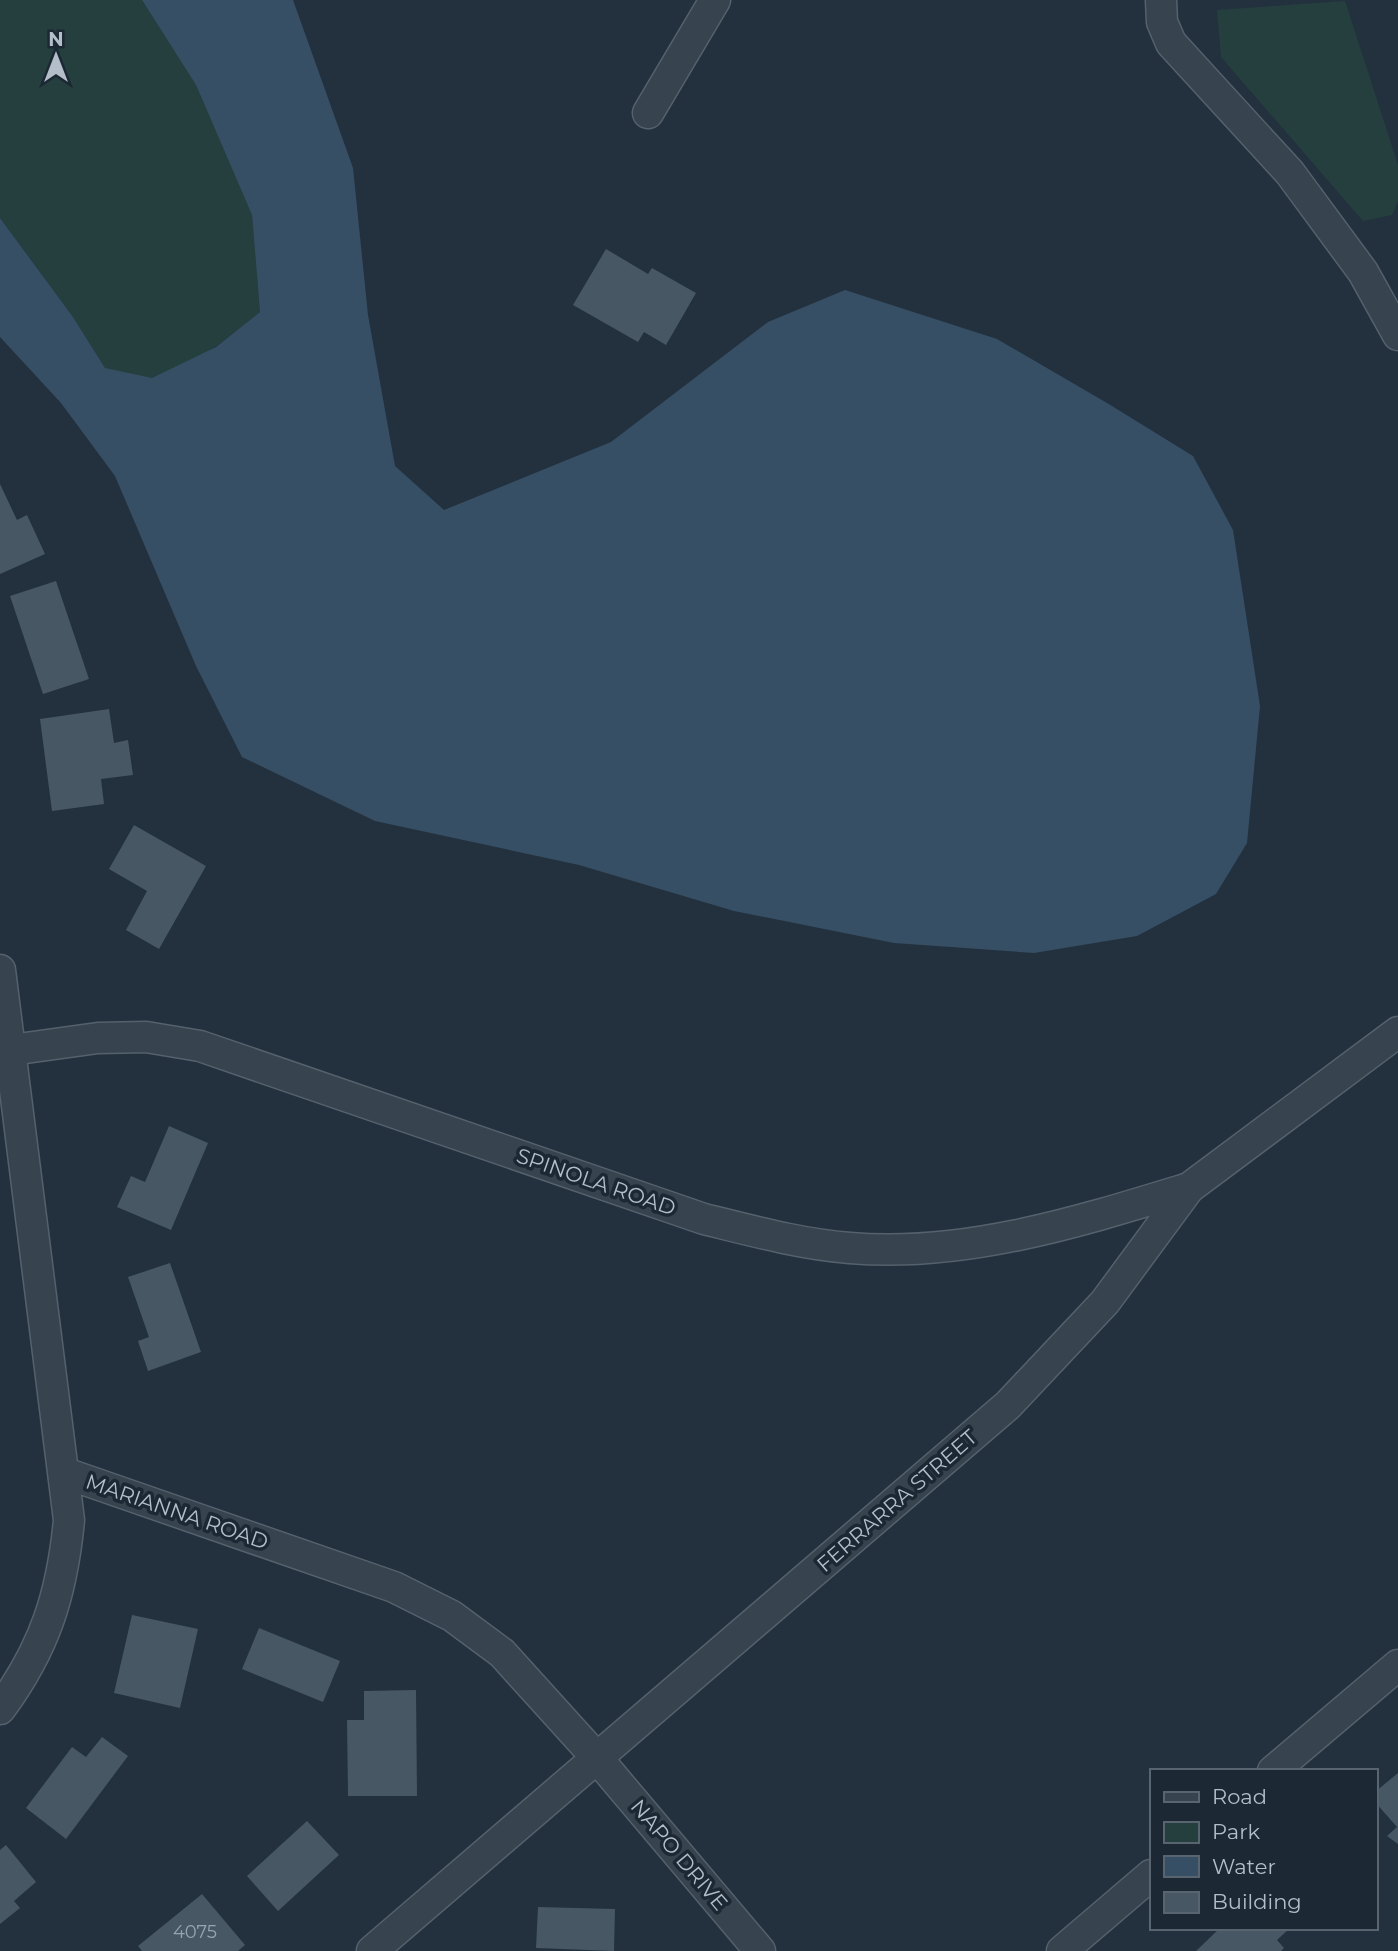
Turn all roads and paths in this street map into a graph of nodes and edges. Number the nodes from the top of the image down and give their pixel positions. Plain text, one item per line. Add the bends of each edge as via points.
1 (715, 0) edge
2 (1161, 0) edge
3 (648, 113) dead end
4 (1398, 335) edge
5 (0, 970) edge
6 (1398, 1032) edge
7 (11, 1050) junction
8 (1189, 1188) junction
9 (65, 1473) junction
10 (1398, 1665) edge
11 (0, 1709) edge
12 (597, 1758) junction
13 (1275, 1769) edge
14 (1150, 1876) edge
15 (372, 1951) edge
16 (760, 1951) edge
17 (1062, 1951) edge

1 - 3 street
2 - 4 street via 1162,22 1171,43 1290,173 1363,272
5 - 7 street, MARIANNA ROAD
6 - 8 street, FERRARRA STREET
7 - 8 street, SPINOLA ROAD via 98,1038 200,1046 705,1219 788,1240 853,1249 941,1246 1055,1227
7 - 9 street, MARIANNA ROAD
8 - 12 street, FERRARRA STREET via 1105,1302 1008,1405
9 - 11 street via 69,1520 54,1607 41,1643
9 - 12 street, MARIANNA ROAD via 394,1587 452,1616 502,1653
10 - 13 street
12 - 15 street, FERRARRA STREET
12 - 16 street, NAPO DRIVE
14 - 17 street

